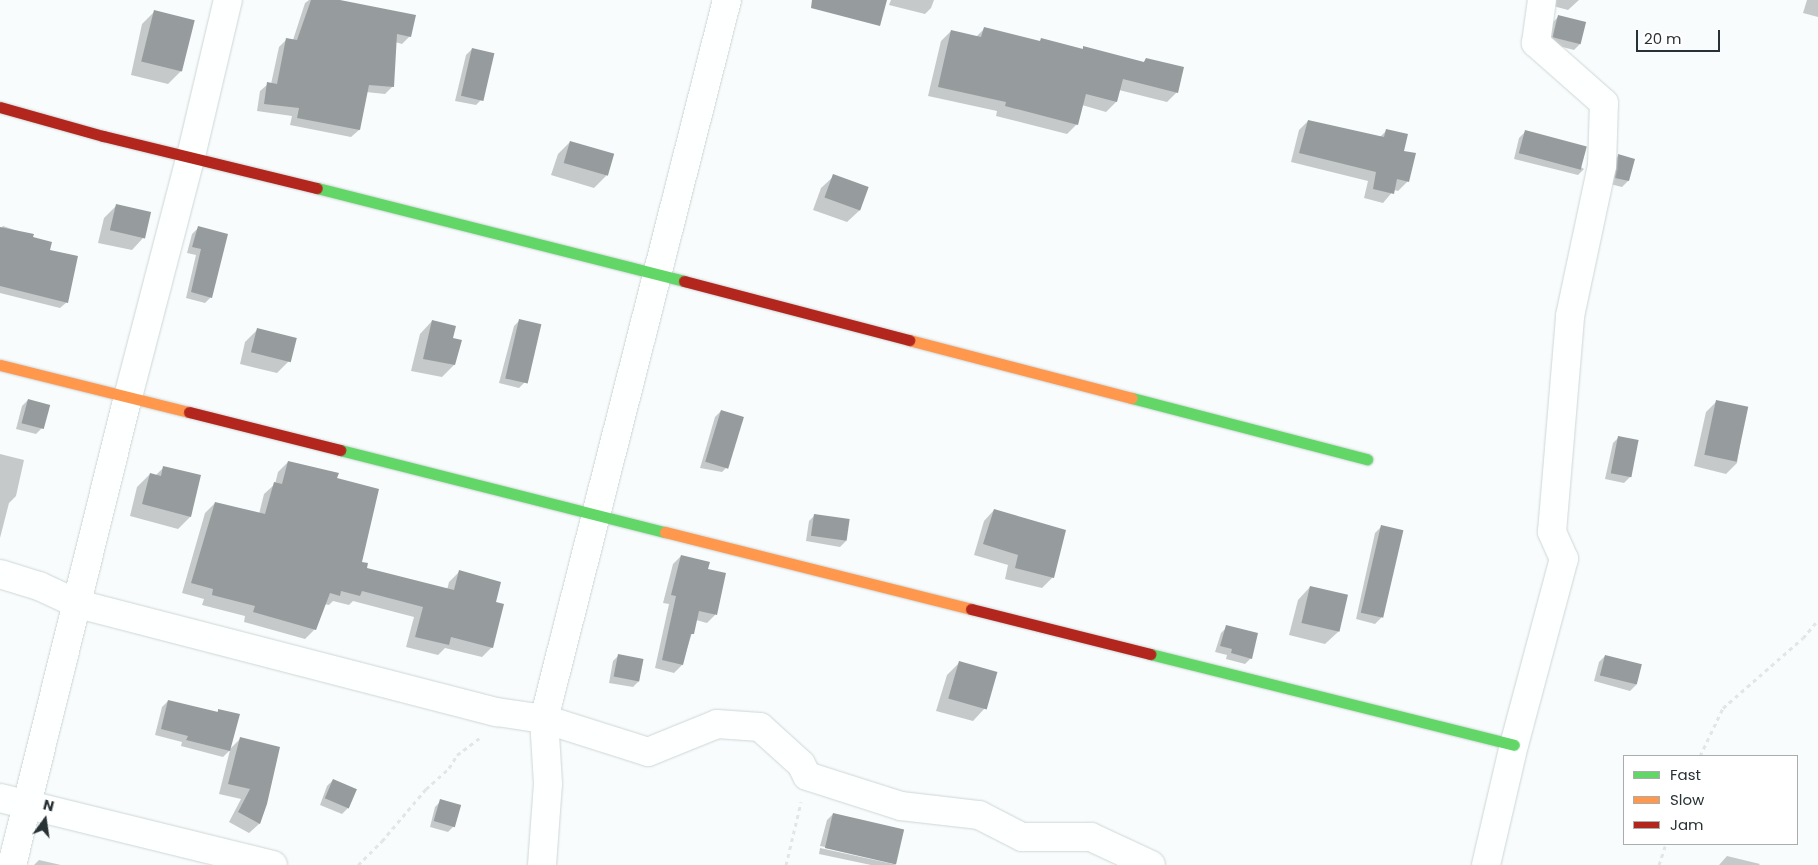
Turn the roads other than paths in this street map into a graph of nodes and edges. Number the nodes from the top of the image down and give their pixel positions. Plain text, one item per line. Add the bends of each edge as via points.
1 (228, 0) edge
2 (728, 0) edge
3 (1542, 0) edge
4 (0, 107) edge
5 (191, 156) junction
6 (656, 274) junction
7 (0, 365) edge
8 (128, 397) junction
9 (1367, 459) dead end
10 (596, 514) junction
11 (0, 574) edge
12 (78, 604) junction
13 (544, 719) junction
14 (1514, 745) junction
15 (0, 798) edge
16 (29, 805) junction
17 (12, 865) edge
18 (273, 865) edge
19 (542, 865) edge
20 (1151, 865) edge
21 (1486, 865) edge

1 - 5 street
2 - 6 street
3 - 14 street via 1536,42 1604,103 1602,157 1570,316 1552,532 1564,559
4 - 5 street
5 - 6 street
5 - 8 street
6 - 9 street
6 - 10 street
7 - 8 street
8 - 10 street
8 - 12 street
10 - 13 street
10 - 14 street
11 - 12 street via 39,586
12 - 13 street via 497,712
12 - 16 street
13 - 19 street via 548,784
13 - 20 street via 648,752 717,724 760,727 800,764 807,776 901,806 979,815 1022,837 1091,837
14 - 21 street
15 - 16 street
16 - 17 street
16 - 18 street

